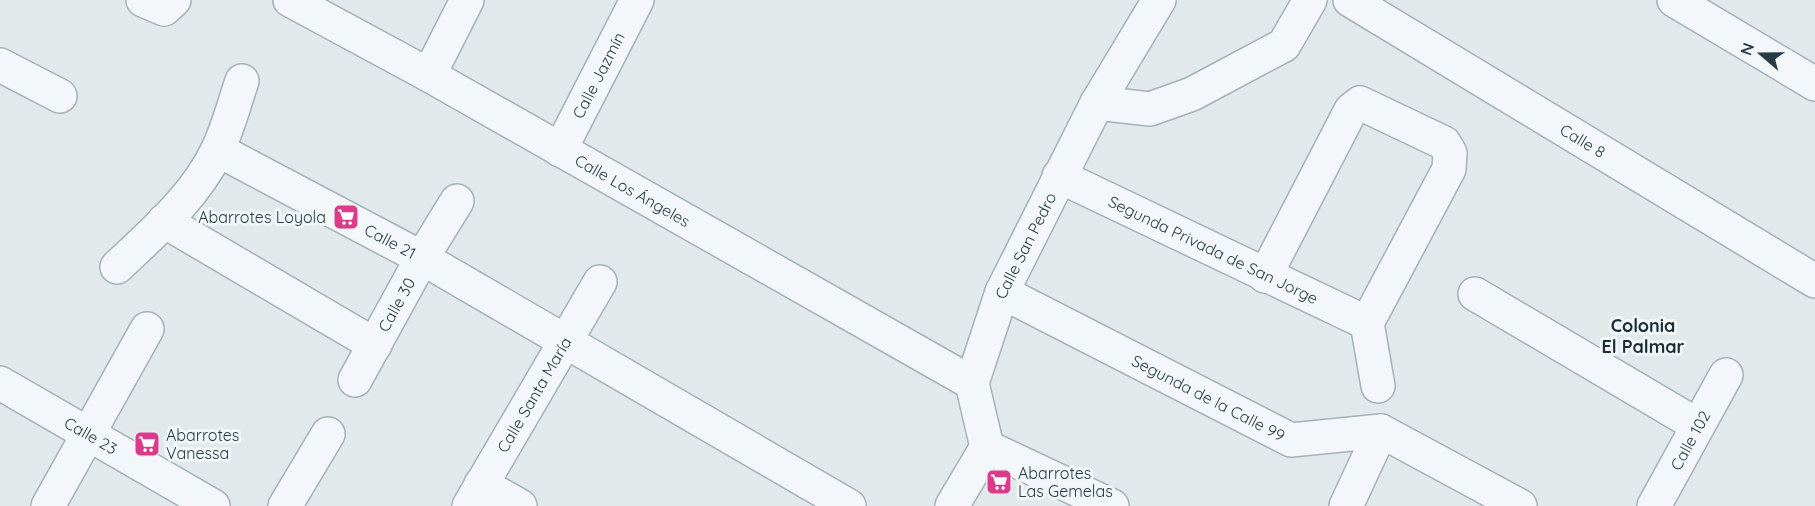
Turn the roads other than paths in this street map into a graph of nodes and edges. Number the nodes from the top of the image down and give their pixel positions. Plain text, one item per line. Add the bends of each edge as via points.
1 (143, 0) edge
2 (174, 0) edge
3 (467, 0) edge
4 (637, 0) edge
5 (1160, 0) edge
6 (1310, 0) edge
7 (1350, 0) edge
8 (1674, 0) edge
9 (296, 1) edge
10 (0, 64) edge
11 (429, 75) junction
12 (242, 81) dead end
13 (1815, 84) edge
14 (60, 96) dead end
15 (1097, 103) junction
16 (218, 150) junction
17 (561, 150) junction
18 (1059, 176) junction
19 (457, 201) dead end
20 (164, 222) junction
21 (422, 258) junction
22 (117, 267) dead end
23 (1265, 276) junction
24 (1815, 281) edge
25 (600, 282) dead end
26 (1002, 292) junction
27 (1475, 294) dead end
28 (1367, 323) junction
29 (147, 329) dead end
30 (563, 341) junction
31 (375, 345) junction
32 (1726, 375) dead end
33 (355, 381) dead end
34 (0, 383) edge
35 (972, 383) junction
36 (1378, 386) dead end
37 (1697, 424) junction
38 (1381, 431) junction
39 (90, 434) junction
40 (328, 434) dead end
41 (987, 447) junction
42 (475, 495) edge
43 (1481, 496) edge
44 (48, 506) edge
45 (213, 506) edge
46 (285, 506) edge
47 (520, 506) edge
48 (849, 506) edge
49 (952, 506) edge
50 (1112, 506) edge
51 (1346, 506) edge
52 (1520, 506) edge
53 (1654, 506) edge

1 - 2 street via 164,9
3 - 11 street
4 - 17 street, Calle Jazmín
5 - 15 street, Calle San Pedro
6 - 15 street via 1284,45 1192,94 1149,109
7 - 24 street, Calle 8
8 - 13 street
9 - 11 street, Calle Los Ángeles
10 - 14 street
11 - 17 street, Calle Los Ángeles
12 - 16 street
15 - 18 street, Calle San Pedro
16 - 20 street
16 - 21 street, Calle 21
17 - 35 street, Calle Los Ángeles
18 - 23 street, Segunda Privada de San Jorge
18 - 26 street, Calle San Pedro
19 - 21 street, Calle 30
20 - 22 street
20 - 31 street
21 - 30 street, Calle 21
21 - 31 street, Calle 30
23 - 28 street, Segunda Privada de San Jorge
23 - 28 street via 1351,110 1360,103 1370,106 1444,143 1450,153 1449,169
25 - 30 street, Calle Santa María
26 - 35 street, Calle San Pedro
26 - 38 street, Segunda de la Calle 99 via 1291,440
27 - 37 street
28 - 36 street
29 - 39 street
30 - 42 street, Calle Santa María
30 - 48 street, Calle 21
31 - 33 street, Calle 30
32 - 37 street, Calle 102
34 - 39 street, Calle 23
35 - 41 street
37 - 53 street, Calle 102
38 - 43 street
38 - 51 street
39 - 44 street
39 - 45 street, Calle 23
40 - 46 street
41 - 49 street
41 - 50 street
42 - 47 street
43 - 52 street

